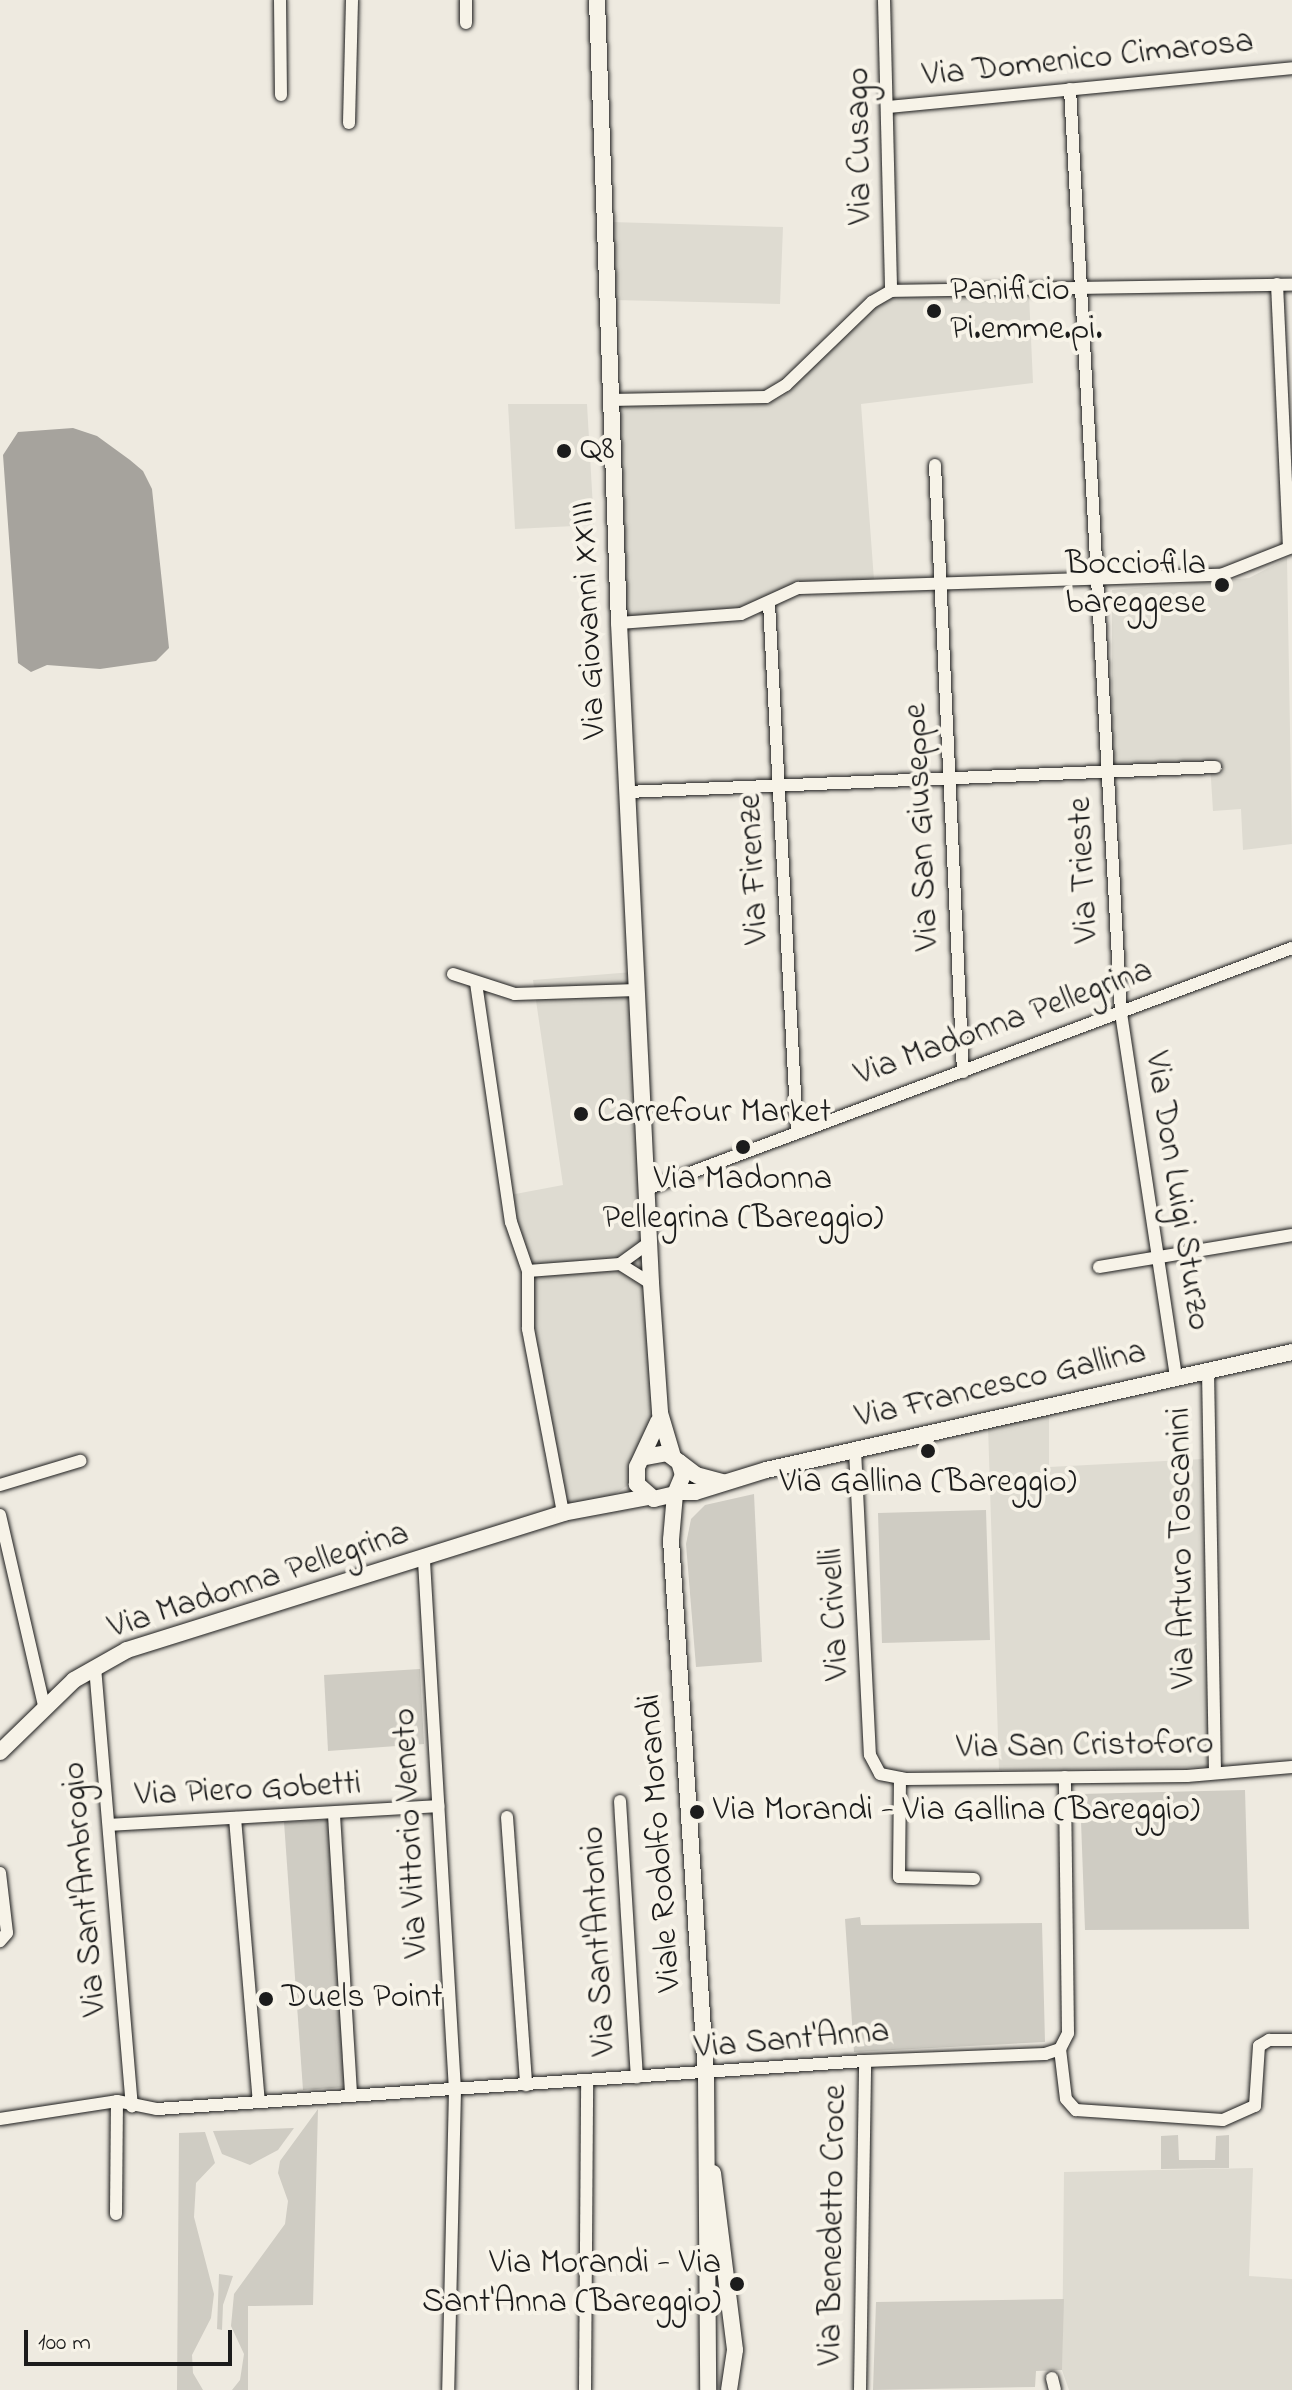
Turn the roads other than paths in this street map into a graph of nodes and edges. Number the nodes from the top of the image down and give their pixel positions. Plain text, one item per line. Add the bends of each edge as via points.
1 (280, 0) edge
2 (352, 0) edge
3 (466, 0) edge
4 (598, 0) edge
5 (884, 0) edge
6 (466, 23) dead end
7 (1292, 68) edge
8 (1070, 89) junction
9 (281, 95) dead end
10 (889, 107) junction
11 (349, 123) dead end
12 (1277, 284) junction
13 (1292, 285) edge
14 (1085, 288) junction
15 (891, 291) junction
16 (610, 400) junction
17 (935, 465) dead end
18 (1291, 548) edge
19 (1100, 577) junction
20 (940, 580) junction
21 (769, 603) junction
22 (619, 623) junction
23 (1215, 767) dead end
24 (1108, 771) junction
25 (949, 779) junction
26 (779, 787) junction
27 (627, 792) junction
28 (1292, 948) edge
29 (453, 974) dead end
30 (476, 983) junction
31 (637, 990) junction
32 (1121, 1013) junction
33 (963, 1072) junction
34 (797, 1132) junction
35 (647, 1189) junction
36 (1292, 1235) edge
37 (650, 1242) junction
38 (1157, 1257) junction
39 (620, 1264) junction
40 (1099, 1267) dead end
41 (528, 1271) junction
42 (651, 1283) junction
43 (1292, 1352) edge
44 (1208, 1371) junction
45 (1176, 1377) junction
46 (660, 1413) junction
47 (855, 1450) junction
48 (645, 1457) junction
49 (676, 1460) junction
50 (80, 1461) dead end
51 (636, 1475) junction
52 (725, 1482) junction
53 (0, 1485) edge
54 (676, 1493) junction
55 (651, 1498) junction
56 (607, 1502) junction
57 (563, 1513) junction
58 (0, 1515) edge
59 (671, 1540) junction
60 (424, 1561) junction
61 (95, 1667) junction
62 (44, 1706) junction
63 (0, 1752) edge
64 (1292, 1767) edge
65 (1215, 1772) junction
66 (880, 1774) joint
67 (1065, 1777) junction
68 (900, 1778) junction
69 (620, 1801) dead end
70 (438, 1806) junction
71 (334, 1815) junction
72 (507, 1817) dead end
73 (235, 1818) junction
74 (109, 1825) junction
75 (0, 1873) edge
76 (974, 1879) dead end
77 (0, 1941) edge
78 (1292, 2040) edge
79 (1060, 2049) junction
80 (865, 2061) junction
81 (706, 2076) junction
82 (637, 2077) junction
83 (587, 2081) junction
84 (526, 2085) junction
85 (455, 2090) junction
86 (351, 2095) junction
87 (117, 2101) junction
88 (259, 2101) junction
89 (132, 2106) junction
90 (0, 2119) edge
91 (707, 2142) junction
92 (116, 2214) dead end
93 (448, 2390) edge
94 (585, 2390) edge
95 (708, 2390) edge
96 (729, 2390) edge
97 (860, 2390) edge

1 - 9 street
2 - 11 street
3 - 6 street
4 - 16 street, Via Giovanni XXIII
5 - 10 street, Via Cusago
7 - 8 street, Via Domenico Cimarosa
8 - 10 street, Via Domenico Cimarosa
8 - 14 street, Via Trieste
10 - 15 street, Via Cusago
12 - 13 street
12 - 14 street
12 - 18 street
14 - 15 street
14 - 19 street, Via Trieste
15 - 16 street via 766,397
16 - 22 street, Via Giovanni XXIII
17 - 20 street, Via San Giuseppe
18 - 19 street via 1221,575
19 - 20 street
19 - 24 street, Via Trieste
20 - 21 street via 798,588
20 - 25 street, Via San Giuseppe
21 - 22 street via 741,614
21 - 26 street, Via Firenze
22 - 27 street, Via Giovanni XXIII
23 - 24 street, Via Trieste
24 - 25 street
24 - 32 street, Via Trieste
25 - 26 street
25 - 33 street, Via San Giuseppe
26 - 27 street
26 - 34 street, Via Firenze
27 - 31 street, Via Giovanni XXIII
28 - 32 street, Via Madonna Pellegrina
29 - 30 street
30 - 31 street via 536,995
30 - 41 street via 511,1222
31 - 35 street, Via Giovanni XXIII
32 - 33 street, Via Madonna Pellegrina
32 - 38 street, Via Don Luigi Sturzo
33 - 34 street, Via Madonna Pellegrina
34 - 35 street, Via Madonna Pellegrina
35 - 37 street
36 - 38 street
37 - 39 street
37 - 42 street
38 - 40 street
38 - 45 street, Via Don Luigi Sturzo
39 - 41 street
39 - 42 street
41 - 57 street via 528,1329
42 - 46 street
43 - 44 street, Via Francesco Gallina
44 - 45 street, Via Francesco Gallina
44 - 65 street, Via Arturo Toscanini
45 - 47 street, Via Francesco Gallina
46 - 48 street
46 - 49 street
47 - 52 street, Via Francesco Gallina
47 - 66 street, Via Crivelli via 870,1755
48 - 49 street via 659,1452
48 - 51 street
49 - 52 street via 701,1478
49 - 54 street via 683,1475
50 - 53 street
51 - 55 street
51 - 56 street, Via Madonna Pellegrina via 627,1491
52 - 54 street, Via Francesco Gallina
54 - 55 street
54 - 59 street, Viale Rodolfo Morandi
55 - 56 street, Via Madonna Pellegrina
55 - 59 street, Viale Rodolfo Morandi
56 - 57 street, Via Madonna Pellegrina
57 - 60 street, Via Madonna Pellegrina
58 - 62 street
59 - 81 street, Viale Rodolfo Morandi
60 - 61 street, Via Madonna Pellegrina via 172,1633
60 - 70 street, Via Vittorio Veneto
61 - 62 street, Via Madonna Pellegrina
61 - 74 street, Via Sant'Ambrogio
62 - 63 street, Via Madonna Pellegrina
64 - 65 street, Via San Cristoforo
65 - 67 street, Via San Cristoforo
66 - 68 street, Via San Cristoforo
67 - 68 street, Via San Cristoforo
67 - 79 street via 1068,2033
68 - 76 street via 899,1877
69 - 82 street, Via Sant'Antonio
70 - 71 street, Via Piero Gobetti
70 - 85 street, Via Vittorio Veneto
71 - 73 street, Via Piero Gobetti
71 - 86 street
72 - 84 street
73 - 74 street, Via Piero Gobetti
73 - 88 street
74 - 89 street, Via Sant'Ambrogio
75 - 77 street via 7,1933
78 - 79 street via 1269,2040 1258,2052 1255,2106 1230,2118 1086,2113 1066,2099
79 - 80 street, Via Sant'Anna via 1045,2054
80 - 81 street, Via Sant'Anna
80 - 97 street, Via Benedetto Croce
81 - 82 street, Via Sant'Anna
81 - 91 street, Viale Rodolfo Morandi
82 - 83 street, Via Sant'Anna
83 - 84 street, Via Sant'Anna
83 - 94 street
84 - 85 street, Via Sant'Anna
85 - 86 street, Via Sant'Anna
85 - 93 street, Via Vittorio Veneto
86 - 88 street, Via Sant'Anna
87 - 89 street, Via Sant'Anna
87 - 90 street, Via Sant'Anna
87 - 92 street
88 - 89 street, Via Sant'Anna
91 - 95 street, Viale Rodolfo Morandi
91 - 96 street, Viale Rodolfo Morandi via 735,2350

